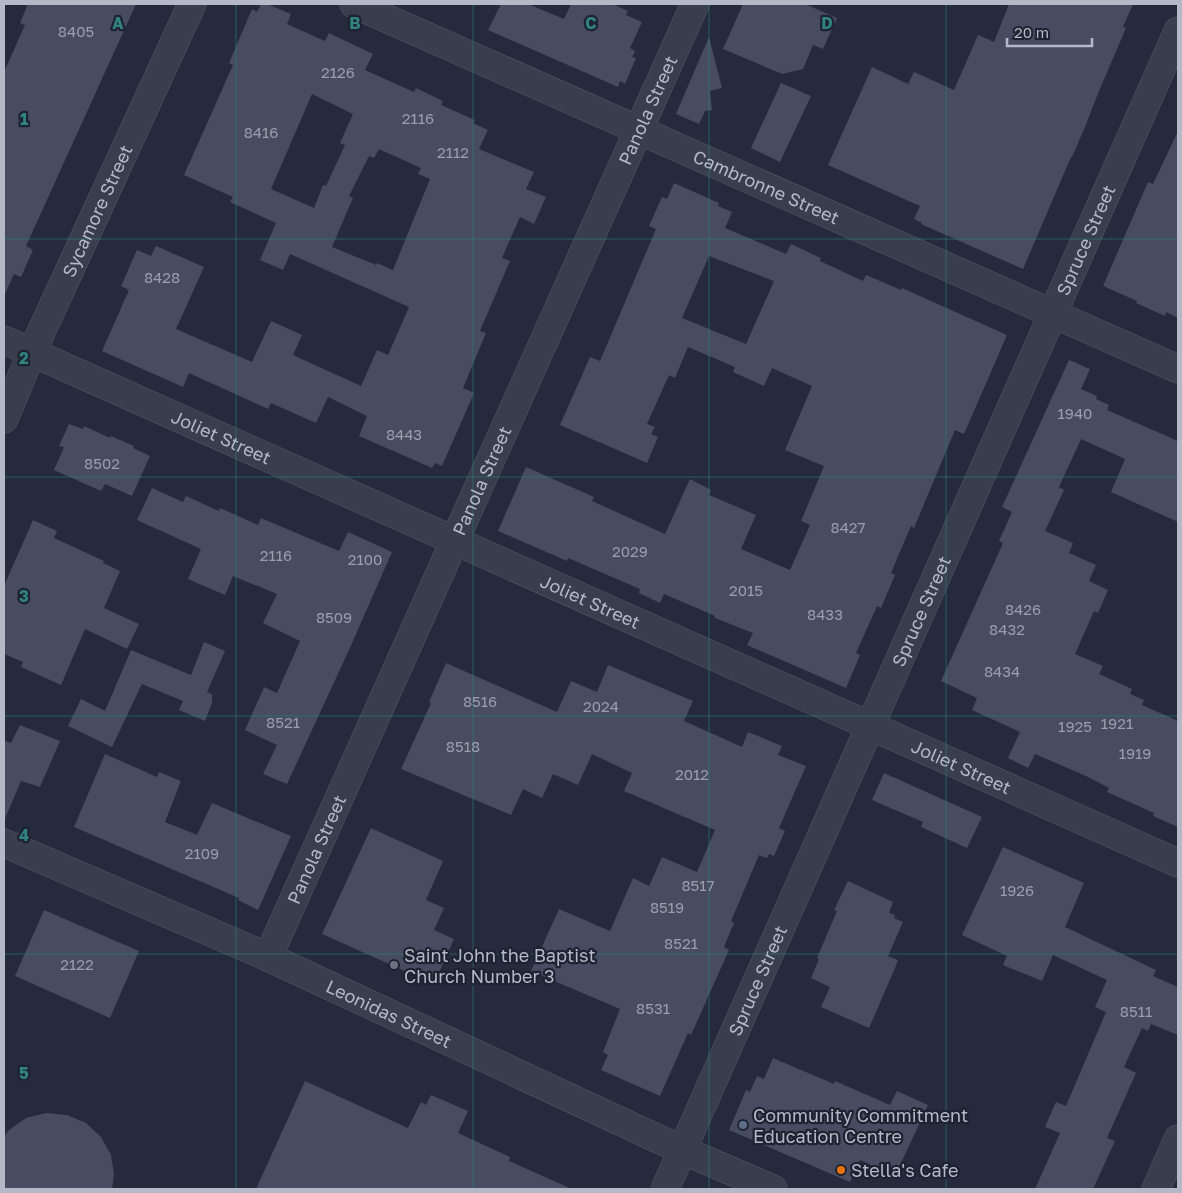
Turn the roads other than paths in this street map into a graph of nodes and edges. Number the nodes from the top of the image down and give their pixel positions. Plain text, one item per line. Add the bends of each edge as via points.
1 (192, 4) edge
2 (354, 4) edge
3 (696, 4) edge
4 (1178, 32) edge
5 (639, 130) junction
6 (1053, 314) junction
7 (4, 340) edge
8 (32, 352) junction
9 (1178, 369) edge
10 (4, 419) edge
11 (455, 540) junction
12 (871, 726) junction
13 (4, 843) edge
14 (1178, 863) edge
15 (268, 958) junction
16 (1178, 1139) edge
17 (682, 1150) junction
18 (665, 1189) edge
19 (773, 1189) edge
20 (1156, 1189) edge

1 - 8 street, Sycamore Street
2 - 5 street, Cambronne Street
3 - 5 street, Panola Street
4 - 6 street, Spruce Street
5 - 6 street, Cambronne Street
5 - 11 street, Panola Street
6 - 9 street, Cambronne Street
6 - 12 street, Spruce Street
7 - 8 street, Joliet Street
8 - 10 street, Sycamore Street
8 - 11 street, Joliet Street
11 - 12 street, Joliet Street
11 - 15 street, Panola Street
12 - 14 street, Joliet Street
12 - 17 street, Spruce Street
13 - 15 street, Leonidas Street
15 - 17 street, Leonidas Street
16 - 20 street
17 - 18 street, Spruce Street
17 - 19 street, Leonidas Street

